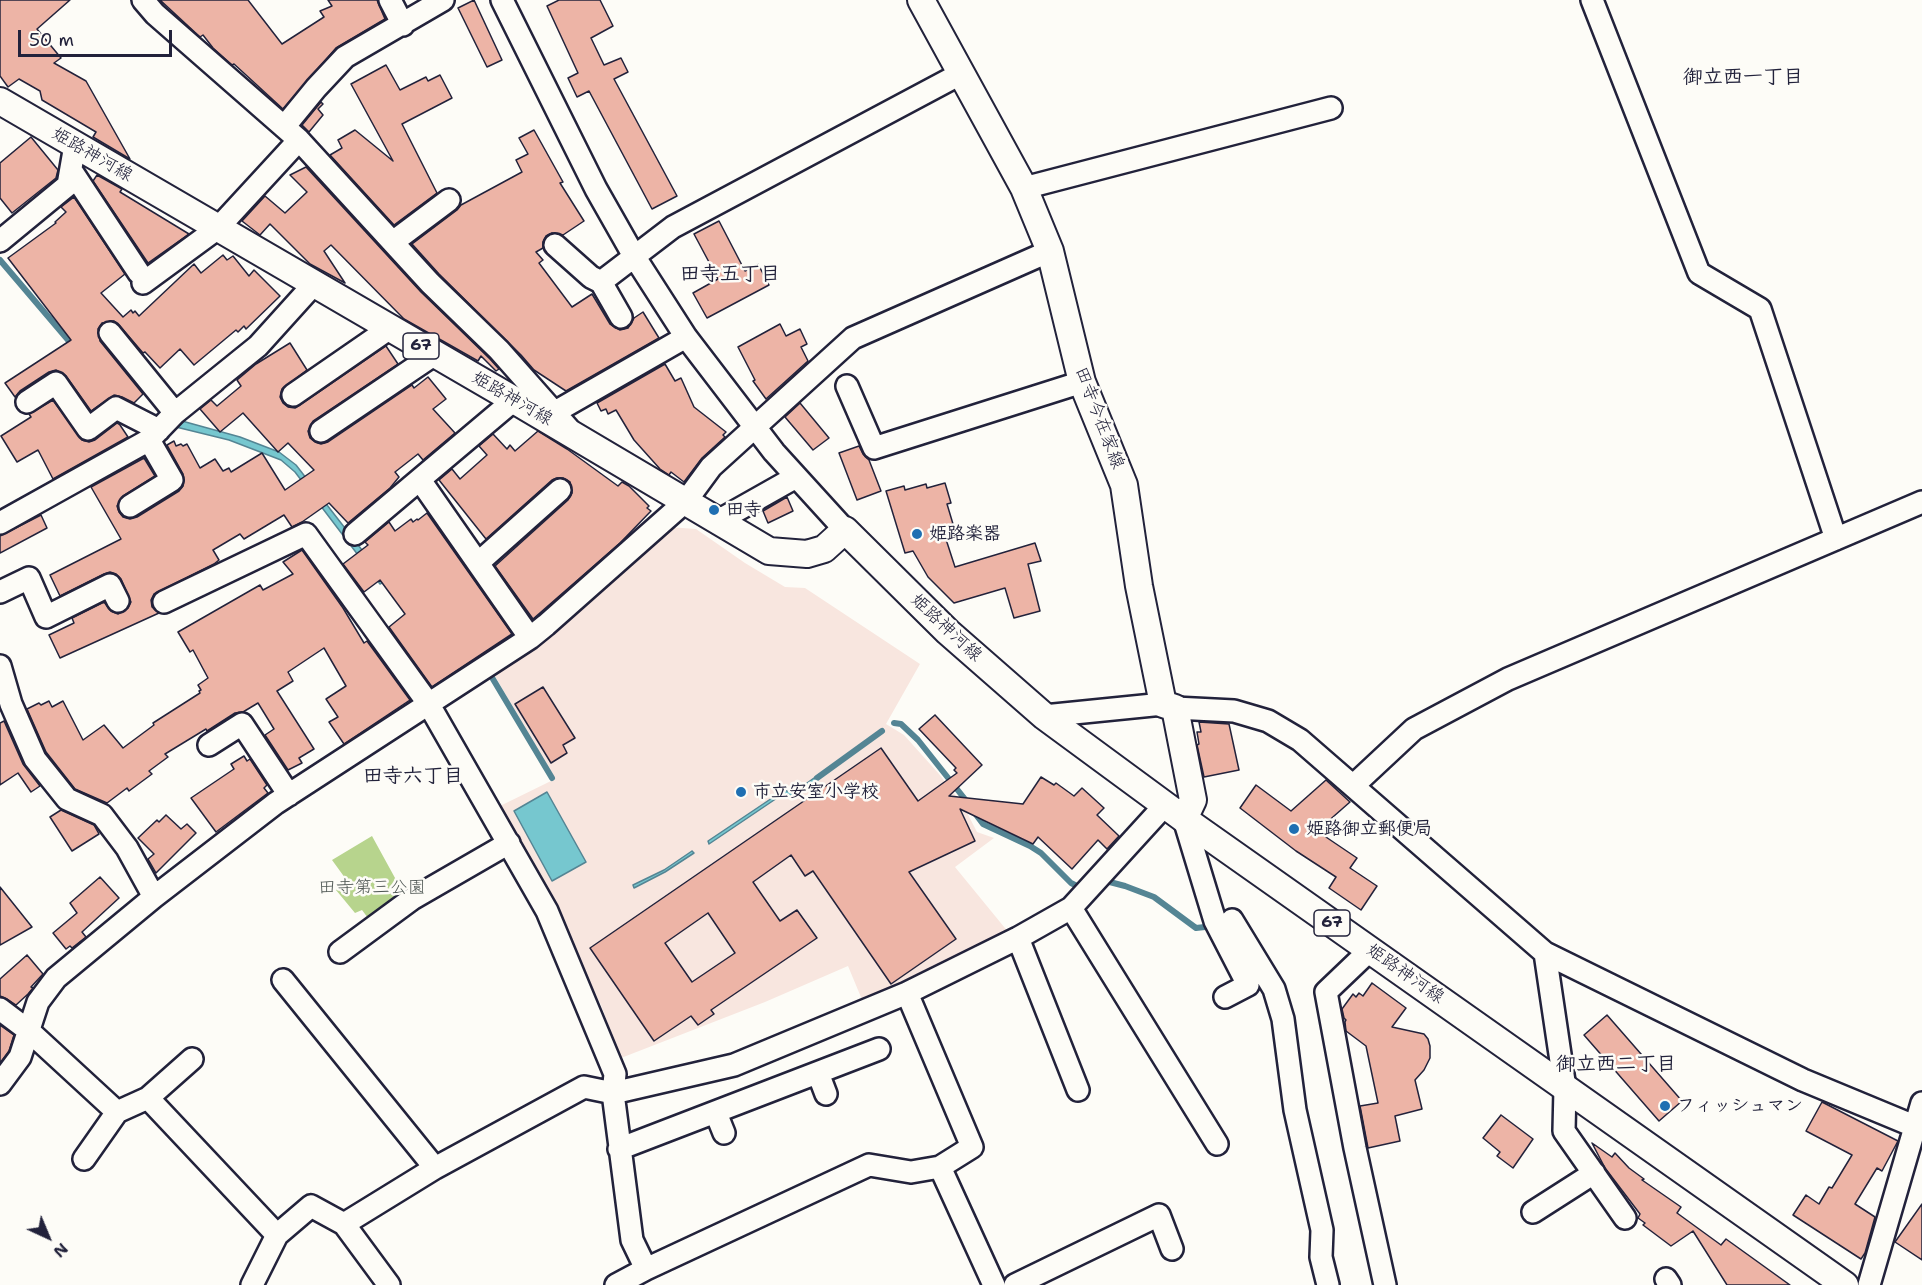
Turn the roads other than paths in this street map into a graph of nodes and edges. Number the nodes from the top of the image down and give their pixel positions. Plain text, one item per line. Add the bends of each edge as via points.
1 (143, 0) edge
2 (390, 0) edge
3 (443, 0) edge
4 (502, 0) edge
5 (921, 0) edge
6 (1592, 0) edge
7 (403, 25) junction
8 (962, 73) junction
9 (0, 101) edge
10 (1330, 108) dead end
11 (291, 134) junction
12 (75, 145) junction
13 (71, 170) junction
14 (1024, 188) junction
15 (449, 200) dead end
16 (218, 228) junction
17 (0, 241) edge
18 (393, 242) junction
19 (555, 245) dead end
20 (1050, 251) junction
21 (634, 256) junction
22 (601, 282) junction
23 (315, 284) junction
24 (621, 317) dead end
25 (390, 328) junction
26 (110, 333) dead end
27 (686, 337) junction
28 (435, 354) junction
29 (1082, 382) junction
30 (847, 386) dead end
31 (293, 395) dead end
32 (514, 400) junction
33 (27, 402) dead end
34 (555, 412) junction
35 (175, 413) junction
36 (754, 428) junction
37 (321, 431) dead end
38 (154, 435) junction
39 (574, 435) junction
40 (796, 477) junction
41 (420, 480) junction
42 (560, 490) dead end
43 (686, 501) junction
44 (1922, 502) edge
45 (130, 506) dead end
46 (718, 521) junction
47 (0, 523) edge
48 (845, 530) junction
49 (356, 534) dead end
50 (1836, 538) junction
51 (478, 563) junction
52 (0, 592) edge
53 (118, 601) dead end
54 (164, 602) dead end
55 (530, 638) junction
56 (0, 666) edge
57 (428, 703) junction
58 (1169, 706) junction
59 (1044, 716) junction
60 (209, 745) dead end
61 (1354, 785) junction
62 (289, 795) junction
63 (1174, 812) junction
64 (509, 843) junction
65 (154, 897) junction
66 (1071, 908) junction
67 (1232, 920) dead end
68 (1018, 938) junction
69 (1370, 950) junction
70 (340, 952) dead end
71 (1545, 953) junction
72 (283, 980) dead end
73 (907, 993) junction
74 (1225, 997) dead end
75 (0, 1009) edge
76 (29, 1031) junction
77 (879, 1049) dead end
78 (192, 1059) dead end
79 (818, 1073) junction
80 (0, 1084) edge
81 (1566, 1088) junction
82 (1078, 1090) dead end
83 (613, 1093) junction
84 (826, 1094) dead end
85 (148, 1098) junction
86 (1922, 1103) edge
87 (117, 1112) junction
88 (716, 1113) junction
89 (1918, 1127) edge
90 (724, 1133) dead end
91 (1217, 1144) dead end
92 (619, 1149) junction
93 (84, 1159) dead end
94 (940, 1167) junction
95 (435, 1168) junction
96 (1594, 1173) junction
97 (1533, 1212) dead end
98 (1626, 1218) dead end
99 (344, 1224) junction
100 (277, 1235) junction
101 (1172, 1249) dead end
102 (646, 1269) junction
103 (252, 1285) edge
104 (389, 1285) edge
105 (616, 1285) edge
106 (994, 1285) edge
107 (1016, 1285) edge
108 (1328, 1285) edge
109 (1386, 1285) edge
110 (1845, 1285) edge
111 (1869, 1285) edge

1 - 11 street
2 - 7 street
3 - 7 street
4 - 21 street via 596,189
5 - 8 main road, 田寺今在家線
6 - 50 street via 1699,273 1760,309
7 - 11 street via 345,57 316,88
8 - 14 main road, 田寺今在家線
8 - 21 street via 673,227
9 - 12 main road, 姫路神河線 / 67
10 - 14 street
11 - 16 street
11 - 18 street
12 - 13 street
12 - 16 main road, 姫路神河線 / 67
13 - 16 street via 141,278
13 - 17 street via 68,185
14 - 20 main road, 田寺今在家線
15 - 18 street
16 - 23 main road, 姫路神河線 / 67
18 - 34 street
19 - 22 street
20 - 29 main road, 田寺今在家線
20 - 36 street via 853,338
21 - 22 street
21 - 27 street
22 - 24 street
23 - 25 main road, 姫路神河線 / 67
23 - 35 street via 258,346
25 - 28 main road, 姫路神河線 / 67
25 - 31 street
26 - 35 street
27 - 34 street
27 - 36 street
28 - 32 main road, 姫路神河線 / 67
28 - 37 street
29 - 30 street via 874,448
29 - 58 main road, 田寺今在家線 via 1124,485 1139,586
32 - 39 main road, 姫路神河線 / 67
32 - 41 street
33 - 38 street via 57,383 88,429 116,408
34 - 39 street
35 - 38 street
36 - 40 street
36 - 43 street via 711,467
38 - 45 street via 172,480
38 - 47 street
39 - 43 main road, 姫路神河線 / 67
40 - 46 street
40 - 48 street
41 - 49 street
41 - 51 street
42 - 51 street
43 - 46 main road, 姫路神河線 / 67
43 - 55 street
44 - 50 street
46 - 48 main road, 姫路神河線 / 67 via 769,551 785,553 807,554 824,549
48 - 59 main road, 姫路神河線 / 67 via 948,632
50 - 61 street via 1508,679 1413,729
51 - 55 street
52 - 53 street via 29,578 46,617 110,585
54 - 57 street via 306,534
55 - 57 street
56 - 65 street via 11,705 35,759 67,799 102,815 127,848
57 - 62 street
57 - 64 street
58 - 59 street
58 - 61 street via 1234,711 1268,721 1300,740
58 - 63 main road, 田寺今在家線 via 1193,800
59 - 63 main road, 姫路神河線 / 67
60 - 62 street via 242,724
61 - 71 street
62 - 65 street
63 - 66 street
63 - 69 main road, 姫路神河線 / 67
63 - 74 street via 1215,921 1248,985
64 - 70 street via 412,899
64 - 83 street via 547,911 615,1074
65 - 76 street via 56,978 38,1002
66 - 68 street
66 - 91 street
67 - 108 street via 1275,989 1283,1019 1295,1110 1322,1230 1320,1257
68 - 73 street
68 - 82 street
69 - 81 main road, 姫路神河線 / 67
69 - 109 street via 1326,992
71 - 81 street
71 - 89 street via 1803,1080
72 - 95 street
73 - 83 street via 734,1065
73 - 94 street via 972,1147
75 - 76 street
76 - 80 street via 20,1057
76 - 87 street
77 - 79 street
78 - 85 street
79 - 84 street
79 - 88 street
81 - 96 street via 1564,1131
81 - 110 main road, 姫路神河線 / 67
83 - 92 street
83 - 95 street via 584,1086
85 - 87 street
85 - 100 street
86 - 89 street
87 - 93 street
88 - 90 street
88 - 92 street
89 - 111 street
92 - 102 street via 632,1240
94 - 102 street via 911,1172 869,1165
94 - 106 street
95 - 99 street
96 - 97 street
96 - 98 street
99 - 100 street via 311,1206
99 - 104 street
100 - 103 street
101 - 107 street via 1159,1215
102 - 105 street

